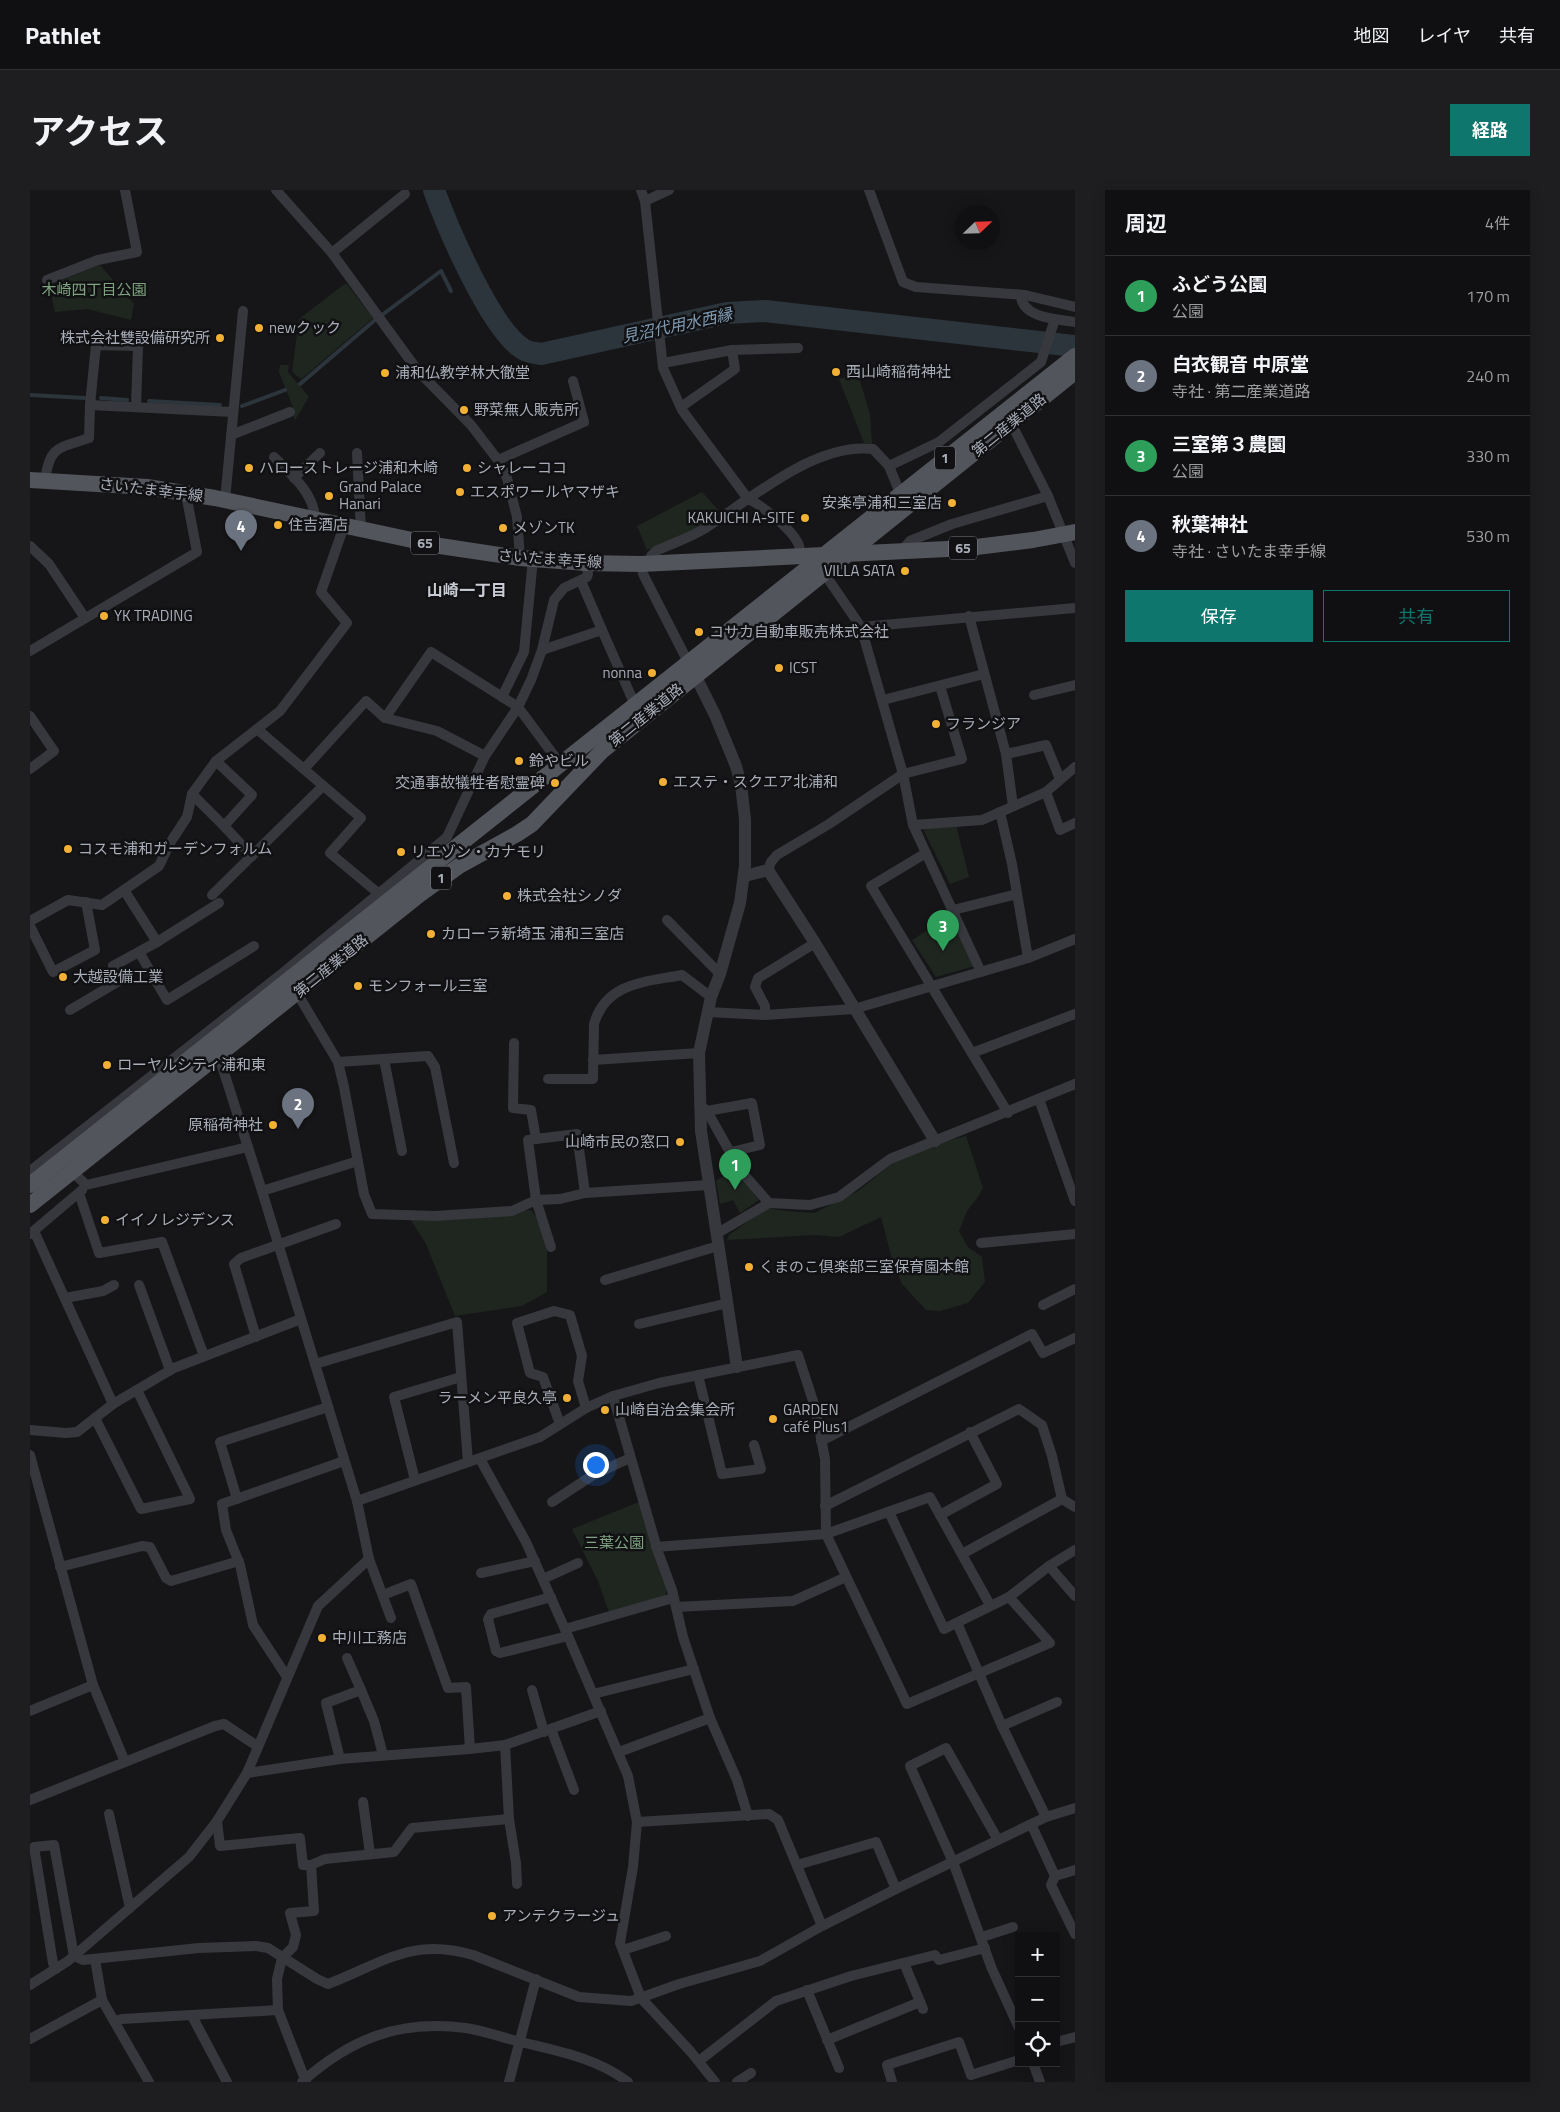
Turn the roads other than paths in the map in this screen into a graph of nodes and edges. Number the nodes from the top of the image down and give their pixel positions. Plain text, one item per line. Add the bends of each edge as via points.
1 (125, 190) edge
2 (276, 190) edge
3 (641, 190) edge
4 (669, 190) edge
5 (870, 190) edge
6 (405, 194) dead end
7 (645, 201) junction
8 (332, 253) junction
9 (47, 280) dead end
10 (1021, 295) junction
11 (1075, 307) edge
12 (243, 311) dead end
13 (1055, 319) junction
14 (1075, 322) edge
15 (798, 348) dead end
16 (732, 350) junction
17 (663, 363) junction
18 (1072, 364) edge
19 (574, 380) dead end
20 (996, 397) junction
21 (90, 405) junction
22 (136, 407) junction
23 (681, 407) junction
24 (234, 412) junction
25 (290, 412) dead end
26 (1008, 417) junction
27 (231, 435) junction
28 (320, 453) dead end
29 (357, 453) dead end
30 (274, 456) dead end
31 (498, 460) junction
32 (889, 466) junction
33 (294, 478) junction
34 (38, 481) edge
35 (900, 493) junction
36 (186, 494) junction
37 (1048, 496) junction
38 (748, 499) junction
39 (224, 500) junction
40 (315, 520) junction
41 (344, 526) junction
42 (361, 530) junction
43 (1070, 533) edge
44 (30, 546) edge
45 (902, 550) junction
46 (850, 553) junction
47 (825, 554) junction
48 (800, 555) junction
49 (526, 559) junction
50 (586, 563) junction
51 (1075, 563) edge
52 (644, 564) junction
53 (824, 573) junction
54 (581, 581) junction
55 (1075, 608) edge
56 (969, 616) junction
57 (85, 618) junction
58 (861, 626) junction
59 (602, 630) junction
60 (542, 650) junction
61 (30, 651) edge
62 (692, 669) junction
63 (984, 674) junction
64 (1075, 685) edge
65 (940, 686) junction
66 (1034, 696) dead end
67 (502, 697) junction
68 (883, 700) junction
69 (635, 705) junction
70 (518, 707) junction
71 (30, 716) edge
72 (384, 718) junction
73 (257, 729) junction
74 (1006, 754) junction
75 (486, 756) junction
76 (216, 761) junction
77 (561, 765) junction
78 (1075, 767) edge
79 (30, 769) edge
80 (304, 769) junction
81 (903, 774) junction
82 (1060, 779) junction
83 (323, 786) junction
84 (1046, 792) junction
85 (192, 794) junction
86 (1013, 806) junction
87 (1000, 812) junction
88 (1075, 823) edge
89 (913, 825) junction
90 (224, 826) junction
91 (926, 853) junction
92 (252, 856) junction
93 (768, 870) junction
94 (744, 876) junction
95 (124, 890) junction
96 (378, 893) junction
97 (212, 894) dead end
98 (1017, 894) junction
99 (86, 902) junction
100 (219, 903) dead end
101 (953, 910) junction
102 (667, 920) dead end
103 (30, 921) edge
104 (30, 926) edge
105 (1075, 939) edge
106 (157, 942) junction
107 (815, 943) junction
108 (254, 946) dead end
109 (139, 952) junction
110 (1028, 958) junction
111 (982, 972) junction
112 (720, 974) junction
113 (932, 987) junction
114 (297, 993) junction
115 (711, 997) junction
116 (854, 1009) junction
117 (70, 1010) dead end
118 (708, 1012) junction
119 (1075, 1014) edge
120 (765, 1015) junction
121 (514, 1043) dead end
122 (972, 1052) junction
123 (699, 1053) junction
124 (216, 1057) junction
125 (384, 1059) junction
126 (593, 1060) junction
127 (338, 1062) junction
128 (548, 1079) dead end
129 (1075, 1084) edge
130 (1040, 1099) junction
131 (703, 1107) junction
132 (1008, 1113) junction
133 (536, 1139) junction
134 (935, 1141) junction
135 (248, 1147) junction
136 (402, 1151) dead end
137 (731, 1152) junction
138 (358, 1161) junction
139 (454, 1163) dead end
140 (30, 1171) edge
141 (72, 1171) junction
142 (30, 1185) edge
143 (709, 1185) junction
144 (82, 1189) junction
145 (262, 1191) junction
146 (585, 1193) junction
147 (536, 1200) junction
148 (1075, 1202) edge
149 (769, 1203) junction
150 (30, 1205) edge
151 (336, 1224) dead end
152 (32, 1233) edge
153 (1075, 1234) edge
154 (717, 1240) junction
155 (981, 1243) dead end
156 (278, 1245) junction
157 (551, 1247) dead end
158 (605, 1280) dead end
159 (114, 1284) dead end
160 (139, 1285) dead end
161 (1075, 1289) edge
162 (65, 1298) junction
163 (728, 1303) junction
164 (1043, 1305) dead end
165 (302, 1319) junction
166 (639, 1324) dead end
167 (256, 1337) junction
168 (1075, 1338) edge
169 (204, 1356) junction
170 (315, 1364) junction
171 (737, 1367) junction
172 (170, 1370) junction
173 (698, 1375) junction
174 (461, 1377) junction
175 (137, 1390) junction
176 (613, 1396) junction
177 (113, 1404) junction
178 (328, 1407) junction
179 (586, 1408) junction
180 (95, 1418) junction
181 (560, 1424) junction
182 (30, 1430) edge
183 (970, 1432) junction
184 (821, 1441) junction
185 (754, 1445) dead end
186 (30, 1455) edge
187 (630, 1458) junction
188 (480, 1459) junction
189 (344, 1461) junction
190 (468, 1462) junction
191 (31, 1468) edge
192 (415, 1480) junction
193 (237, 1499) junction
194 (1062, 1499) junction
195 (356, 1501) junction
196 (552, 1502) dead end
197 (825, 1506) junction
198 (1075, 1507) edge
199 (889, 1512) junction
200 (940, 1515) junction
201 (826, 1534) junction
202 (656, 1546) junction
203 (1075, 1550) edge
204 (962, 1554) junction
205 (370, 1559) junction
206 (239, 1561) junction
207 (535, 1561) junction
208 (578, 1563) dead end
209 (1049, 1566) junction
210 (60, 1567) junction
211 (481, 1573) dead end
212 (846, 1577) junction
213 (543, 1579) junction
214 (383, 1596) junction
215 (1075, 1596) edge
216 (1009, 1597) junction
217 (551, 1598) junction
218 (674, 1602) junction
219 (990, 1605) junction
220 (391, 1618) dead end
221 (957, 1623) junction
222 (567, 1632) junction
223 (347, 1658) dead end
224 (694, 1670) junction
225 (979, 1674) junction
226 (287, 1677) junction
227 (93, 1685) junction
228 (361, 1690) junction
229 (532, 1690) dead end
230 (593, 1694) junction
231 (1056, 1702) dead end
232 (30, 1711) edge
233 (601, 1711) junction
234 (710, 1718) junction
235 (1002, 1726) junction
236 (547, 1730) junction
237 (505, 1745) junction
238 (257, 1746) junction
239 (470, 1749) junction
240 (619, 1752) junction
241 (383, 1755) junction
242 (340, 1759) junction
243 (125, 1762) junction
244 (247, 1773) junction
245 (574, 1790) dead end
246 (30, 1800) edge
247 (363, 1802) dead end
248 (1075, 1808) edge
249 (109, 1814) dead end
250 (748, 1816) junction
251 (1046, 1818) junction
252 (509, 1820) junction
253 (216, 1821) junction
254 (637, 1822) junction
255 (1032, 1826) junction
256 (998, 1840) junction
257 (370, 1854) junction
258 (953, 1862) junction
259 (797, 1864) junction
260 (311, 1865) junction
261 (1075, 1870) edge
262 (1055, 1876) junction
263 (517, 1884) dead end
264 (896, 1889) junction
265 (130, 1908) junction
266 (822, 1926) junction
267 (1013, 1927) dead end
268 (1075, 1934) edge
269 (666, 1936) dead end
270 (982, 1937) junction
271 (985, 1948) junction
272 (623, 1950) junction
273 (74, 1956) junction
274 (282, 1958) junction
275 (95, 1959) junction
276 (904, 1963) junction
277 (56, 1969) junction
278 (536, 1979) junction
279 (30, 1984) edge
280 (807, 1990) junction
281 (641, 1998) junction
282 (102, 2000) junction
283 (278, 2010) junction
284 (192, 2016) junction
285 (114, 2021) junction
286 (1016, 2022) edge
287 (1075, 2037) edge
288 (30, 2039) edge
289 (827, 2040) junction
290 (1060, 2041) edge
291 (519, 2042) junction
292 (699, 2060) junction
293 (1015, 2061) edge
294 (1034, 2067) edge
295 (839, 2068) dead end
296 (751, 2073) dead end
297 (304, 2081) edge
298 (149, 2082) edge
299 (227, 2082) edge
300 (509, 2082) edge
301 (628, 2082) edge
302 (715, 2082) edge
303 (737, 2082) edge
304 (892, 2082) edge
305 (1040, 2082) edge

1 - 9 street via 137,252 98,260
2 - 8 street
3 - 7 street
4 - 7 street
5 - 10 street via 903,282 916,287
6 - 8 street
7 - 17 street
8 - 31 street via 418,371 471,425
10 - 11 street
10 - 13 street via 1028,310
12 - 24 street
13 - 14 street
13 - 20 street via 1041,362
15 - 16 street
16 - 17 street
16 - 23 street via 735,369
17 - 23 street
18 - 26 main road, 第二産業道路 / 1
19 - 31 street via 584,422
20 - 26 street
20 - 32 street via 939,442
21 - 22 street
21 - 22 street via 96,345 138,346
21 - 34 street via 89,438 56,449
22 - 24 street
23 - 38 street
24 - 27 street
25 - 27 street
26 - 35 main road, 第二産業道路 / 1
26 - 37 street
26 - 46 main road, 第二産業道路 / 1
27 - 39 street
28 - 33 street
29 - 42 street
30 - 33 street
31 - 49 street via 507,478
32 - 35 street
32 - 38 street via 873,449 848,448 806,463
33 - 40 street via 315,509
34 - 36 main road, さいたま幸手線 / 65 via 116,484
35 - 47 main road, 第二産業道路 / 1
36 - 39 main road, さいたま幸手線 / 65
36 - 57 street via 197,552
37 - 43 street
37 - 45 street via 952,524 910,541
38 - 48 street via 758,503 793,536
38 - 52 street via 702,530 656,551
39 - 40 main road, さいたま幸手線 / 65
40 - 41 main road, さいたま幸手線 / 65
41 - 42 main road, さいたま幸手線 / 65
41 - 73 street via 321,592 346,623 280,710
42 - 49 main road, さいたま幸手線 / 65
43 - 45 main road, さいたま幸手線 / 65 via 968,548
43 - 51 street
44 - 57 street via 48,564
45 - 46 main road, さいたま幸手線 / 65
46 - 47 main road, さいたま幸手線 / 65
46 - 53 main road, 第二産業道路 / 1
47 - 48 main road, さいたま幸手線 / 65
47 - 62 main road, 第二産業道路 / 1
48 - 52 main road, さいたま幸手線 / 65
49 - 50 main road, さいたま幸手線 / 65
49 - 67 street via 524,652
50 - 52 main road, さいたま幸手線 / 65
50 - 54 street via 588,574
52 - 62 street via 644,574
53 - 58 street
53 - 62 main road, 第二産業道路 / 1
54 - 59 street
54 - 60 street via 564,588 554,600
55 - 56 street
56 - 58 street
56 - 63 street
57 - 61 street
58 - 68 street
59 - 60 street
59 - 69 street
60 - 70 street
62 - 69 main road, 第二産業道路 / 1
62 - 94 street via 730,749 741,785 745,820
62 - 114 main road, 第二産業道路 / 1 via 602,751 532,824 443,876
63 - 65 street
63 - 74 street
64 - 66 street
65 - 68 street
65 - 81 street via 962,759
67 - 70 street
67 - 72 street via 431,652
68 - 81 street
69 - 77 main road, 第二産業道路 / 1
70 - 75 street
70 - 77 street
71 - 79 street via 54,751
72 - 75 street via 437,731
72 - 80 street via 366,701
73 - 76 street
73 - 80 street
74 - 82 street via 1046,745
74 - 86 street
75 - 96 street via 447,836
76 - 85 street
76 - 90 street via 252,796
77 - 142 main road, 第二産業道路 / 1
78 - 82 street
80 - 83 street
81 - 89 street
81 - 93 street via 777,856
82 - 84 street
83 - 92 street
83 - 96 street via 361,818 330,852
84 - 86 street
84 - 88 street via 1060,830
85 - 90 street
85 - 95 street via 187,817 159,866
86 - 87 street
87 - 89 street via 982,820
87 - 98 street
89 - 91 street
90 - 92 street
91 - 101 street
91 - 113 street via 871,886
92 - 97 street
93 - 94 street
93 - 107 street
94 - 112 street via 740,903
95 - 99 street via 102,905
95 - 106 street
96 - 140 street via 279,976
98 - 101 street
98 - 110 street
99 - 103 street via 68,900
99 - 104 street via 95,950 53,972
100 - 106 street
101 - 111 street
102 - 112 street
105 - 110 street
106 - 109 street
107 - 116 street
107 - 120 street via 758,978 755,988 765,1006
108 - 109 street via 166,1000
109 - 117 street via 113,966 119,980
110 - 111 street
111 - 113 street
112 - 115 street
113 - 116 street
113 - 122 street
114 - 124 main road, 第二産業道路 / 1
114 - 127 street
115 - 118 street
115 - 126 street via 682,975 615,992 602,1004 596,1016
116 - 120 street
116 - 134 street
118 - 120 street
118 - 123 street
119 - 122 street
121 - 133 street via 513,1108 531,1110
122 - 132 street
123 - 126 street
123 - 131 street
124 - 135 street via 222,1066
124 - 141 main road, 第二産業道路 / 1
125 - 127 street
125 - 136 street
125 - 139 street via 428,1056 435,1067
126 - 128 street via 593,1079
127 - 138 street
129 - 130 street
130 - 132 street
130 - 148 street
131 - 137 street
131 - 137 street via 752,1103 760,1145
131 - 143 street
132 - 134 street
133 - 146 street via 577,1134
133 - 147 street via 528,1140
134 - 149 street via 890,1159 839,1197 810,1205
135 - 144 street
135 - 145 street
137 - 149 street via 740,1170
138 - 145 street
138 - 147 street via 364,1194 372,1214 435,1216 512,1211
141 - 144 street
141 - 150 main road, 第二産業道路 / 1
143 - 146 street
143 - 154 street
144 - 152 street
144 - 169 street via 99,1253 162,1242
145 - 156 street
146 - 147 street via 547,1201
147 - 157 street
149 - 154 street
151 - 156 street
152 - 162 street
153 - 155 street
154 - 158 street
154 - 163 street
156 - 165 street
156 - 167 street via 241,1258 234,1264
159 - 162 street via 103,1291
160 - 172 street
161 - 164 street
162 - 177 street
163 - 166 street
163 - 171 street
165 - 167 street
165 - 170 street
167 - 169 street
168 - 184 street via 1043,1353 1032,1334
169 - 172 street
170 - 174 street via 457,1322
170 - 178 street
171 - 173 street
171 - 184 street via 798,1356 815,1407
172 - 175 street
173 - 176 street
173 - 185 street via 722,1474 761,1469
174 - 190 street
174 - 192 street via 394,1397
175 - 177 street
175 - 180 street via 190,1499 141,1509
176 - 179 street
176 - 187 street
177 - 180 street
178 - 189 street
178 - 193 street via 220,1442
179 - 181 street
179 - 181 street via 578,1381 582,1356 570,1315 554,1311 517,1323 530,1374 543,1377
180 - 182 street via 77,1432
181 - 188 street via 540,1437
183 - 194 street via 1019,1409 1042,1425
183 - 197 street
183 - 200 street via 997,1484
184 - 197 street
186 - 191 street
187 - 196 street via 593,1475
187 - 202 street
188 - 190 street
188 - 207 street
189 - 193 street
189 - 195 street
190 - 192 street
191 - 210 street
192 - 195 street
193 - 206 street via 222,1504 226,1530
194 - 198 street
194 - 204 street
195 - 205 street
197 - 201 street
199 - 200 street via 930,1497
199 - 201 street
199 - 221 street via 944,1628
200 - 204 street
201 - 202 street
201 - 212 street
202 - 218 street
203 - 209 street
204 - 219 street
205 - 214 street
205 - 226 street via 318,1606
206 - 210 street via 171,1580 166,1578 150,1547 142,1546
206 - 226 street via 253,1625
207 - 211 street
207 - 213 street
208 - 213 street
209 - 215 street
209 - 216 street
210 - 227 street
212 - 218 street via 793,1600
212 - 225 street via 908,1704
213 - 217 street
214 - 220 street
214 - 239 street via 411,1584 448,1688 466,1688
216 - 219 street
216 - 225 street via 1050,1643
217 - 222 street
217 - 222 street via 491,1614 488,1620 496,1651 500,1653
218 - 222 street
218 - 224 street
219 - 221 street
221 - 225 street
222 - 230 street
223 - 228 street
224 - 230 street
224 - 234 street
225 - 235 street
226 - 238 street
227 - 232 street
227 - 243 street
228 - 241 street
228 - 242 street via 326,1703
229 - 236 street
230 - 233 street
231 - 235 street
233 - 236 street
233 - 240 street
234 - 240 street
234 - 250 street via 737,1780
235 - 251 street
236 - 237 street
236 - 245 street
237 - 239 street
237 - 252 street
238 - 243 street via 224,1724
238 - 244 street
239 - 241 street
240 - 254 street via 630,1783
241 - 242 street
242 - 244 street
243 - 246 street
244 - 253 street
247 - 257 street
248 - 251 street
249 - 265 street
250 - 254 street
250 - 259 street via 769,1814 778,1820
251 - 255 street
252 - 257 street via 412,1828 394,1852
252 - 263 street
253 - 260 street via 220,1846 300,1838 303,1865
253 - 265 street via 189,1856
254 - 272 street via 620,1944
255 - 256 street
255 - 262 street
256 - 258 street
256 - 258 street via 946,1748 910,1766
257 - 260 street via 325,1859
258 - 264 street
258 - 270 street
259 - 264 street via 876,1842
259 - 266 street
260 - 274 street via 314,1911 290,1913 296,1935 293,1947
261 - 262 street
262 - 268 street via 1051,1885
264 - 266 street
265 - 273 street
266 - 281 street via 760,1961
267 - 270 street
269 - 272 street
270 - 271 street
271 - 276 street via 939,1960 935,1955
271 - 286 street
272 - 281 street
273 - 275 street via 83,1960
273 - 277 street
273 - 277 street via 54,1845 34,1848
274 - 275 street via 268,1948 256,1946 199,1948
274 - 278 street via 328,1984 401,1952 437,1948 473,1955
274 - 283 street via 277,1980
275 - 282 street
276 - 280 street
276 - 289 street via 922,2006
277 - 279 street
278 - 281 street via 579,1997 632,2001
278 - 291 street
280 - 289 street
280 - 292 street via 776,2001
281 - 292 street
282 - 285 street
282 - 288 street
283 - 284 street
283 - 297 street
284 - 285 street
284 - 299 street
285 - 298 street
287 - 290 street
289 - 295 street
291 - 297 street via 467,2028 429,2026 394,2030 357,2042
291 - 300 street
291 - 301 street via 586,2059
292 - 302 street
293 - 304 street via 971,2075 959,2042 887,2065
294 - 305 street
296 - 303 street

